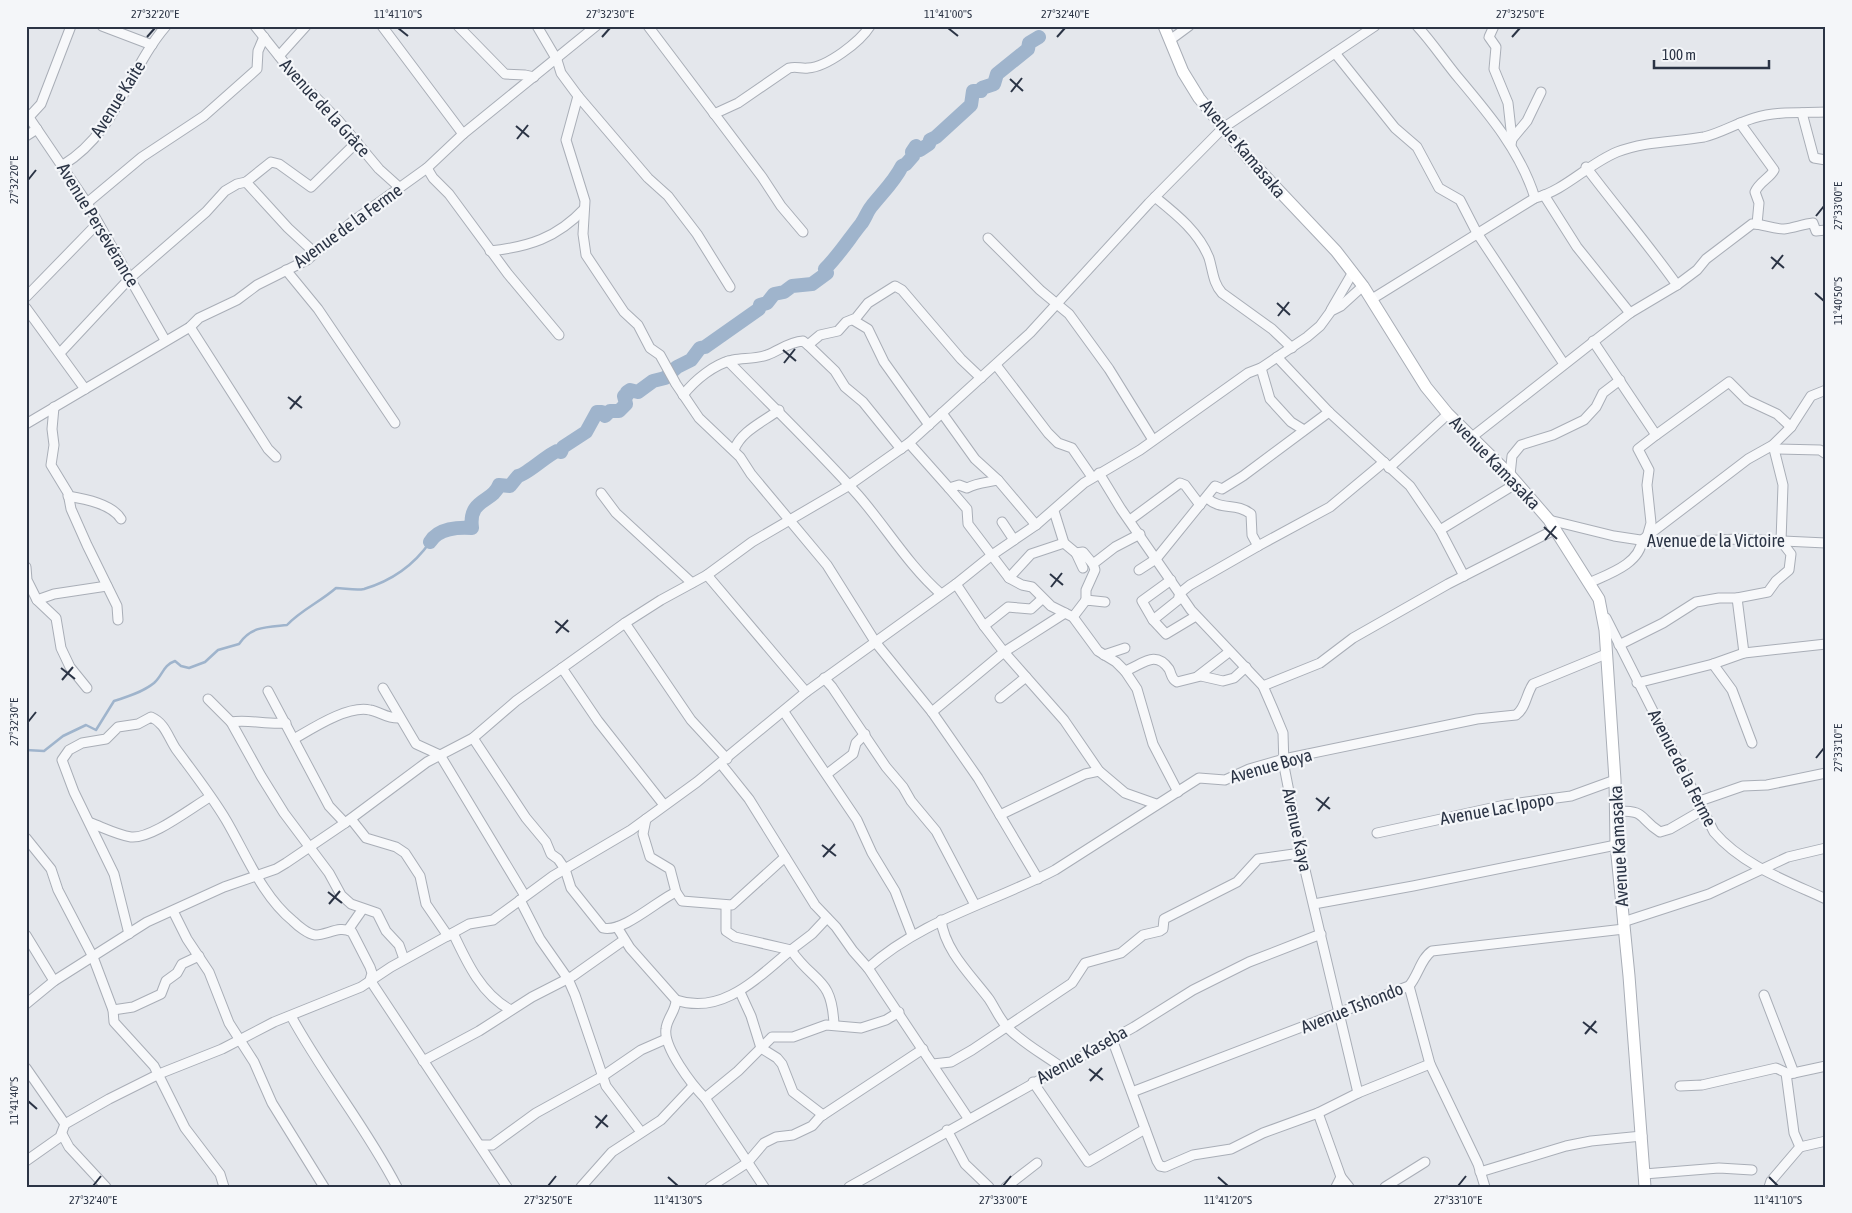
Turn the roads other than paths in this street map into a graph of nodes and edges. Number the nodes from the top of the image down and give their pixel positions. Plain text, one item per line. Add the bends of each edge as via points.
1 (71, 26) edge
2 (102, 26) edge
3 (166, 26) edge
4 (255, 26) edge
5 (306, 26) edge
6 (382, 26) edge
7 (458, 26) edge
8 (538, 26) edge
9 (596, 26) edge
10 (648, 26) edge
11 (870, 26) edge
12 (1164, 26) edge
13 (1189, 26) edge
14 (1375, 26) edge
15 (1417, 26) edge
16 (1494, 26) edge
17 (264, 37) junction
18 (1170, 40) junction
19 (152, 45) junction
20 (1336, 54) junction
21 (279, 56) junction
22 (557, 60) junction
23 (534, 78) junction
24 (1541, 92) dead end
25 (578, 96) junction
26 (1826, 112) edge
27 (1802, 113) junction
28 (714, 114) junction
29 (28, 115) edge
30 (1740, 123) junction
31 (1223, 128) junction
32 (37, 129) junction
33 (463, 134) junction
34 (26, 136) edge
35 (357, 142) junction
36 (1511, 142) junction
37 (1826, 160) edge
38 (63, 165) junction
39 (427, 168) junction
40 (1586, 168) junction
41 (246, 182) junction
42 (399, 187) junction
43 (1544, 195) junction
44 (1155, 197) junction
45 (1534, 198) junction
46 (87, 203) junction
47 (584, 209) junction
48 (98, 223) junction
49 (1757, 224) junction
50 (1826, 230) edge
51 (804, 232) dead end
52 (1477, 233) junction
53 (988, 238) dead end
54 (490, 251) junction
55 (315, 253) junction
56 (286, 270) junction
57 (1353, 272) junction
58 (130, 278) junction
59 (1677, 285) junction
60 (1363, 286) junction
61 (730, 287) dead end
62 (26, 298) edge
63 (1372, 299) junction
64 (1057, 302) junction
65 (26, 308) edge
66 (1331, 310) junction
67 (1630, 313) junction
68 (853, 320) junction
69 (190, 327) junction
70 (559, 335) dead end
71 (165, 340) junction
72 (1593, 341) junction
73 (808, 345) junction
74 (1292, 348) junction
75 (60, 353) junction
76 (1277, 357) junction
77 (728, 361) junction
78 (1564, 364) junction
79 (996, 365) junction
80 (1261, 368) junction
81 (981, 378) junction
82 (1620, 380) junction
83 (85, 389) junction
84 (1826, 390) edge
85 (683, 395) junction
86 (54, 408) junction
87 (779, 410) junction
88 (1329, 412) junction
89 (942, 414) junction
90 (1448, 414) junction
91 (396, 423) dead end
92 (26, 424) edge
93 (929, 425) junction
94 (1790, 427) junction
95 (1304, 430) junction
96 (1656, 434) junction
97 (1472, 437) junction
98 (1153, 440) junction
99 (909, 443) junction
100 (1774, 447) junction
101 (901, 449) junction
102 (734, 450) junction
103 (1826, 454) edge
104 (276, 457) dead end
105 (1387, 465) junction
106 (1095, 475) junction
107 (1514, 479) junction
108 (998, 480) junction
109 (848, 486) junction
110 (949, 488) junction
111 (601, 493) dead end
112 (68, 496) junction
113 (1207, 498) junction
114 (1200, 505) junction
115 (1054, 511) junction
116 (121, 519) dead end
117 (1130, 520) junction
118 (790, 521) junction
119 (1002, 522) dead end
120 (1553, 524) junction
121 (1036, 525) junction
122 (1440, 530) junction
123 (1140, 534) junction
124 (1645, 539) junction
125 (1014, 540) junction
126 (1781, 541) junction
127 (1064, 543) junction
128 (1826, 543) edge
129 (1258, 546) junction
130 (1076, 553) junction
131 (992, 554) junction
132 (1156, 559) junction
133 (1093, 564) junction
134 (26, 567) edge
135 (1083, 568) dead end
136 (1140, 570) dead end
137 (707, 574) junction
138 (1464, 576) junction
139 (1009, 578) junction
140 (692, 583) junction
141 (1589, 583) junction
142 (956, 584) junction
143 (107, 586) junction
144 (1176, 586) junction
145 (941, 594) junction
146 (1737, 598) junction
147 (1042, 599) junction
148 (37, 600) junction
149 (1086, 600) junction
150 (1105, 602) dead end
151 (1603, 613) junction
152 (1069, 615) junction
153 (1196, 616) junction
154 (118, 620) dead end
155 (1152, 620) junction
156 (625, 623) junction
157 (984, 626) junction
158 (876, 642) junction
159 (1826, 644) edge
160 (1619, 645) junction
161 (1125, 648) dead end
162 (1004, 652) junction
163 (1229, 652) junction
164 (1744, 653) junction
165 (1606, 654) junction
166 (1104, 655) junction
167 (1713, 664) junction
168 (1246, 667) junction
169 (562, 668) junction
170 (1125, 671) junction
171 (1198, 676) junction
172 (1026, 677) junction
173 (824, 678) junction
174 (1637, 683) junction
175 (1263, 686) junction
176 (87, 688) dead end
177 (384, 688) dead end
178 (268, 691) dead end
179 (806, 692) junction
180 (1000, 698) dead end
181 (208, 699) dead end
182 (784, 712) junction
183 (932, 712) junction
184 (400, 718) junction
185 (231, 722) junction
186 (286, 724) junction
187 (864, 734) junction
188 (473, 738) junction
189 (294, 739) junction
190 (1752, 742) dead end
191 (440, 755) junction
192 (1284, 759) junction
193 (724, 761) junction
194 (1100, 771) junction
195 (1826, 773) edge
196 (827, 774) junction
197 (1615, 780) junction
198 (1178, 792) junction
199 (210, 797) junction
200 (1156, 804) junction
201 (664, 805) junction
202 (1699, 806) junction
203 (1616, 811) junction
204 (1000, 815) junction
205 (646, 819) junction
206 (348, 821) junction
207 (91, 823) junction
208 (631, 830) junction
209 (1377, 833) dead end
210 (643, 834) junction
211 (26, 838) edge
212 (1616, 845) junction
213 (308, 847) junction
214 (1826, 848) edge
215 (1301, 853) junction
216 (785, 857) junction
217 (565, 869) junction
218 (1762, 870) junction
219 (257, 874) junction
220 (1038, 879) junction
221 (676, 892) junction
222 (523, 898) junction
223 (1826, 899) edge
224 (1314, 904) junction
225 (975, 905) junction
226 (726, 906) junction
227 (362, 910) junction
228 (173, 912) junction
229 (827, 918) junction
230 (941, 920) junction
231 (1624, 926) junction
232 (617, 927) junction
233 (348, 930) junction
234 (129, 934) junction
235 (1321, 934) junction
236 (26, 935) edge
237 (451, 935) junction
238 (912, 935) junction
239 (624, 940) junction
240 (791, 950) junction
241 (199, 956) junction
242 (93, 957) junction
243 (404, 959) junction
244 (868, 968) junction
245 (568, 979) junction
246 (370, 980) junction
247 (54, 981) junction
248 (1409, 986) junction
249 (740, 992) junction
250 (1764, 995) dead end
251 (676, 1000) junction
252 (26, 1004) edge
253 (112, 1010) junction
254 (511, 1010) junction
255 (899, 1012) junction
256 (1340, 1014) junction
257 (291, 1016) junction
258 (834, 1025) junction
259 (1007, 1027) junction
260 (666, 1039) junction
261 (1112, 1039) junction
262 (240, 1040) junction
263 (761, 1048) junction
264 (923, 1050) junction
265 (423, 1061) junction
266 (933, 1064) junction
267 (1430, 1064) junction
268 (1826, 1066) edge
269 (1061, 1067) junction
270 (26, 1068) edge
271 (1790, 1073) junction
272 (159, 1074) junction
273 (603, 1076) junction
274 (1033, 1082) junction
275 (693, 1086) junction
276 (1680, 1086) dead end
277 (1132, 1092) junction
278 (1358, 1093) junction
279 (705, 1098) junction
280 (1318, 1113) junction
281 (824, 1115) junction
282 (968, 1118) junction
283 (65, 1124) junction
284 (1145, 1128) junction
285 (947, 1130) junction
286 (641, 1132) junction
287 (62, 1134) junction
288 (1642, 1136) junction
289 (1826, 1141) edge
290 (480, 1145) junction
291 (1800, 1147) junction
292 (26, 1161) edge
293 (1425, 1162) dead end
294 (746, 1163) junction
295 (1036, 1163) dead end
296 (1752, 1170) dead end
297 (1480, 1172) junction
298 (1644, 1174) junction
299 (1341, 1177) junction
300 (850, 1186) edge
301 (106, 1187) edge
302 (224, 1187) edge
303 (324, 1187) edge
304 (397, 1187) edge
305 (507, 1187) edge
306 (581, 1187) edge
307 (710, 1187) edge
308 (764, 1187) edge
309 (989, 1187) edge
310 (1006, 1187) edge
311 (1336, 1187) edge
312 (1348, 1187) edge
313 (1385, 1187) edge
314 (1485, 1187) edge
315 (1645, 1187) edge
316 (1769, 1187) edge

1 - 29 street via 41,104
2 - 19 street
3 - 19 street, Avenue Kaite
4 - 17 street, Avenue de la Grâce
5 - 21 street
6 - 33 street
7 - 23 street via 506,74
8 - 22 street
9 - 22 street, Avenue de la Ferme
10 - 28 street
11 - 28 street via 857,41 823,63 808,68 789,68 738,103
12 - 18 street, Avenue Kamasaka
13 - 18 street
14 - 20 street
15 - 36 street
16 - 36 street via 1489,37 1496,47 1494,69 1506,95
17 - 21 street, Avenue de la Grâce
17 - 46 street via 258,51 257,69 204,116 142,157
18 - 31 street, Avenue Kamasaka via 1192,87
19 - 38 street, Avenue Kaite via 106,122 84,151
20 - 31 street
20 - 52 street via 1395,128 1417,147 1439,188 1460,200
21 - 35 street, Avenue de la Grâce
22 - 23 street, Avenue de la Ferme
22 - 25 street via 561,74
23 - 33 street, Avenue de la Ferme
24 - 36 street via 1527,121
25 - 47 street via 566,140 584,194
25 - 61 street via 648,178 668,196 697,234
26 - 27 street
27 - 30 street via 1771,115
27 - 37 street via 1814,158
28 - 51 street via 781,206
29 - 32 street, Avenue Persévérance
30 - 40 street via 1706,136 1629,148
30 - 49 street via 1774,170 1755,192 1759,203
31 - 44 street
31 - 57 street, Avenue Kamasaka
32 - 34 street
32 - 38 street, Avenue Persévérance
33 - 39 street, Avenue de la Ferme
35 - 41 street via 311,187 279,164 271,162
35 - 42 street, Avenue de la Grâce via 379,170
36 - 45 street
38 - 46 street, Avenue Persévérance
39 - 42 street, Avenue de la Ferme
39 - 54 street
40 - 43 street
40 - 59 street via 1623,217 1644,238
41 - 55 street
41 - 58 street via 224,191 206,212
42 - 55 street, Avenue de la Ferme
43 - 45 street
43 - 67 street via 1577,247
44 - 64 street
44 - 74 street via 1200,238 1222,294 1266,324
45 - 52 street
46 - 48 street, Avenue Persévérance
47 - 54 street via 568,224 536,243
47 - 85 street via 586,255 624,312 638,324 648,345 660,355
48 - 58 street, Avenue Persévérance
48 - 62 street
49 - 50 street via 1786,229 1813,223 1816,231
49 - 59 street via 1752,224 1724,244
52 - 63 street
52 - 78 street
53 - 64 street via 1040,290
54 - 70 street
55 - 56 street, Avenue de la Ferme
56 - 69 street, Avenue de la Ferme via 257,284 237,300 200,318
56 - 91 street via 318,309
57 - 60 street, Avenue Kamasaka
57 - 66 street
58 - 71 street, Avenue Persévérance
58 - 75 street
59 - 67 street
60 - 63 street, Avenue Kamasaka
60 - 66 street
63 - 90 street, Avenue Kamasaka via 1415,370
64 - 79 street
64 - 98 street via 1109,369
65 - 75 street
66 - 74 street via 1314,332
67 - 72 street
68 - 73 street via 846,322 838,331 820,335
68 - 81 street via 868,303 892,287 899,287 961,360
68 - 93 street via 868,328 884,362
69 - 71 street, Avenue de la Ferme
69 - 104 street
71 - 83 street, Avenue de la Ferme
72 - 78 street
72 - 82 street
73 - 77 street via 803,341 792,342 752,360
73 - 101 street via 836,371 840,381 863,402
74 - 76 street
75 - 83 street
76 - 80 street
76 - 88 street
77 - 85 street via 704,375
77 - 87 street
78 - 97 street
79 - 81 street
79 - 106 street, Avenue Kaya via 1048,433 1058,443 1072,448
80 - 95 street via 1270,399 1290,422
80 - 98 street via 1248,373
81 - 89 street
82 - 96 street
82 - 107 street via 1603,393 1584,420 1553,435 1521,445 1512,456
83 - 86 street, Avenue de la Ferme
84 - 94 street via 1811,396
85 - 102 street via 703,422
86 - 92 street, Avenue de la Ferme
86 - 112 street via 54,445 50,462
87 - 102 street via 743,435
87 - 109 street
88 - 95 street
88 - 105 street
89 - 93 street
89 - 108 street via 975,459
90 - 97 street, Avenue Kamasaka
90 - 105 street
93 - 99 street
94 - 96 street via 1777,414 1747,400 1730,382
94 - 100 street
95 - 113 street via 1243,476 1222,489 1215,486
96 - 124 street via 1638,449 1649,470 1647,485 1651,523
97 - 107 street, Avenue Kamasaka
98 - 106 street
99 - 101 street
99 - 110 street
100 - 103 street via 1797,451 1814,449
100 - 124 street via 1744,462
100 - 126 street via 1783,485
101 - 109 street
102 - 118 street
105 - 122 street via 1419,497
105 - 129 street via 1330,507
106 - 115 street
106 - 117 street, Avenue Kaya
107 - 120 street, Avenue Kamasaka
107 - 122 street
108 - 110 street via 966,488 959,485
108 - 121 street
109 - 118 street
109 - 145 street
110 - 131 street via 967,509 968,524
111 - 140 street via 616,513
112 - 116 street via 84,498 114,510
112 - 143 street
113 - 114 street
113 - 129 street via 1216,505 1244,508 1251,514 1252,535
114 - 117 street via 1180,483
114 - 132 street
115 - 121 street
115 - 127 street
117 - 123 street, Avenue Kaya
118 - 137 street via 752,542
118 - 158 street via 828,565
119 - 125 street
120 - 124 street, Avenue de la Victoire
120 - 138 street
120 - 141 street, Avenue Kamasaka
121 - 125 street
122 - 138 street
123 - 132 street, Avenue Kaya
123 - 133 street
124 - 126 street, Avenue de la Victoire via 1678,544 1723,540
124 - 141 street via 1638,555
125 - 131 street
126 - 128 street, Avenue de la Victoire
126 - 146 street via 1792,554 1789,570 1768,592
127 - 130 street
127 - 139 street via 1031,554
129 - 144 street via 1190,585
130 - 133 street via 1083,552
130 - 135 street
131 - 139 street
131 - 142 street
132 - 136 street
132 - 144 street, Avenue Kaya
133 - 149 street via 1095,570 1086,590
134 - 148 street via 27,580
137 - 140 street
137 - 179 street
138 - 175 street via 1353,638 1320,663
139 - 147 street via 1032,587
140 - 156 street
141 - 151 street, Avenue Kamasaka
142 - 145 street
142 - 157 street
143 - 148 street via 54,594
143 - 154 street via 117,606
144 - 153 street, Avenue Kaya
144 - 155 street via 1178,600
144 - 155 street via 1142,601
145 - 158 street
146 - 160 street via 1696,602
146 - 164 street
147 - 152 street
147 - 157 street via 1031,609 1008,608
148 - 176 street via 54,614 63,654
149 - 150 street
149 - 152 street
151 - 160 street, Avenue de la Ferme
151 - 165 street, Avenue Kamasaka
152 - 162 street
152 - 166 street
153 - 155 street via 1166,634
153 - 163 street, Avenue Kaya
156 - 169 street
156 - 193 street via 691,720
157 - 162 street
158 - 173 street
158 - 183 street
159 - 164 street
160 - 174 street, Avenue de la Ferme
161 - 166 street
162 - 172 street
162 - 183 street
163 - 168 street, Avenue Kaya
163 - 171 street
164 - 167 street
165 - 192 street, Avenue Boya via 1534,684 1516,715 1477,719
165 - 197 street, Avenue Kamasaka
166 - 170 street
167 - 174 street
167 - 190 street via 1727,681
168 - 171 street via 1234,678 1223,681
168 - 175 street, Avenue Kaya
169 - 188 street
169 - 201 street via 598,721
170 - 171 street via 1149,658 1156,658 1177,682
170 - 198 street via 1137,689 1153,744
172 - 180 street
172 - 194 street via 1069,726
173 - 179 street
173 - 187 street
174 - 202 street, Avenue de la Ferme via 1661,724
175 - 192 street, Avenue Kaya via 1283,733
177 - 184 street
178 - 186 street
179 - 182 street
181 - 185 street
182 - 193 street
182 - 196 street
183 - 204 street
184 - 189 street via 386,718 371,710 351,712 332,718
184 - 191 street via 416,744
185 - 186 street
185 - 213 street via 261,776
186 - 189 street
187 - 196 street via 856,743 853,754
187 - 225 street via 911,802 936,831
188 - 191 street
188 - 217 street via 526,818 546,842 551,854
189 - 206 street via 329,806
191 - 206 street
191 - 222 street
192 - 198 street, Avenue Boya via 1225,780 1200,778
192 - 215 street, Avenue Kaya
193 - 201 street
193 - 216 street
194 - 200 street via 1125,793
194 - 204 street via 1085,774
195 - 202 street via 1767,785 1743,786
196 - 238 street via 857,820 895,891
197 - 203 street, Avenue Kamasaka
197 - 209 street, Avenue Lac Ipopo via 1571,796 1505,805
198 - 200 street, Avenue Boya
199 - 207 street via 155,831 139,836 120,834
199 - 207 street via 159,720 151,717 138,724 118,727 106,739 82,743 62,760
199 - 219 street
200 - 220 street, Avenue Boya
201 - 205 street
202 - 203 street via 1670,829 1660,832 1633,810
202 - 218 street, Avenue de la Ferme via 1720,840
203 - 212 street, Avenue Kamasaka
204 - 220 street
205 - 208 street
205 - 210 street
206 - 213 street
206 - 237 street via 366,838 405,853 420,876 426,904
207 - 234 street via 114,874
208 - 210 street
208 - 217 street
210 - 221 street via 650,857 670,869
211 - 242 street via 51,869 58,890
212 - 224 street
212 - 231 street, Avenue Kamasaka
213 - 219 street via 276,869
213 - 227 street via 345,900
214 - 218 street via 1788,858
215 - 224 street, Avenue Kaya
215 - 259 street via 1258,859 1237,882 1164,918 1160,931 1143,935 1121,952 1085,963 1072,983
216 - 226 street via 734,904
216 - 229 street via 815,905
217 - 222 street
217 - 232 street via 571,888 599,924 608,929
218 - 223 street, Avenue de la Ferme
218 - 231 street
219 - 228 street
219 - 233 street via 285,914 309,933 316,935
220 - 225 street, Avenue Boya
221 - 226 street via 682,901
221 - 232 street
222 - 237 street via 493,920 469,924
222 - 245 street via 540,939
224 - 235 street, Avenue Kaya
225 - 230 street, Avenue Boya
226 - 240 street via 726,931 735,937
227 - 233 street
227 - 243 street via 376,913 399,945
228 - 234 street via 147,922
228 - 241 street
229 - 240 street
229 - 244 street
230 - 238 street, Avenue Boya
230 - 259 street via 949,944
231 - 248 street, Avenue Tshondo via 1432,951
231 - 288 street, Avenue Kamasaka
232 - 239 street
233 - 246 street via 367,961 372,973
234 - 242 street
235 - 256 street, Avenue Kaya
235 - 261 street, Avenue Kaseba via 1220,976
236 - 247 street
237 - 243 street
237 - 254 street via 488,994
238 - 244 street, Avenue Boya
239 - 245 street
239 - 251 street
240 - 249 street
240 - 258 street via 826,986 833,1004
241 - 253 street via 182,964 177,973 166,981 162,994 133,1007
241 - 262 street
242 - 247 street
242 - 253 street
243 - 246 street
244 - 255 street
245 - 254 street
245 - 273 street
246 - 257 street
246 - 265 street
247 - 252 street
248 - 256 street, Avenue Tshondo
248 - 267 street
249 - 251 street via 706,1002
249 - 263 street
250 - 271 street
251 - 260 street via 667,1025
253 - 272 street via 114,1022 148,1057
254 - 265 street
255 - 258 street via 861,1028
255 - 264 street
256 - 277 street, Avenue Tshondo
256 - 278 street, Avenue Kaya
257 - 262 street
257 - 304 street via 321,1068 355,1114
258 - 263 street via 793,1037 772,1037
259 - 266 street via 960,1058
259 - 269 street
260 - 273 street via 641,1050
260 - 275 street
261 - 269 street, Avenue Kaseba
261 - 277 street
262 - 272 street
262 - 303 street via 254,1062 272,1103
263 - 279 street
263 - 281 street via 782,1064 793,1092
264 - 266 street
264 - 281 street
265 - 290 street
266 - 282 street
267 - 278 street
267 - 297 street
268 - 271 street
269 - 274 street, Avenue Kaseba
270 - 283 street
271 - 276 street via 1776,1068 1702,1085
271 - 291 street via 1794,1133
272 - 283 street
272 - 302 street via 185,1128 220,1174
273 - 286 street via 610,1092
273 - 290 street via 536,1113 492,1145
274 - 282 street, Avenue Kaseba
274 - 284 street via 1088,1162
275 - 279 street
275 - 286 street via 667,1114
277 - 284 street
278 - 280 street
279 - 294 street
280 - 284 street via 1263,1133 1231,1149 1184,1158 1165,1167 1157,1161
280 - 299 street
281 - 294 street via 812,1126 793,1135 776,1137 764,1143
282 - 285 street, Avenue Kaseba
283 - 287 street
285 - 300 street, Avenue Kaseba
285 - 309 street via 965,1164
286 - 306 street via 612,1152
287 - 292 street
287 - 301 street via 69,1147
288 - 297 street via 1566,1146
288 - 298 street, Avenue Kamasaka
289 - 291 street
290 - 305 street
291 - 316 street via 1770,1181
293 - 313 street
294 - 307 street
294 - 308 street
295 - 310 street
296 - 298 street via 1719,1168
297 - 314 street
298 - 315 street, Avenue Kamasaka
299 - 311 street
299 - 312 street

